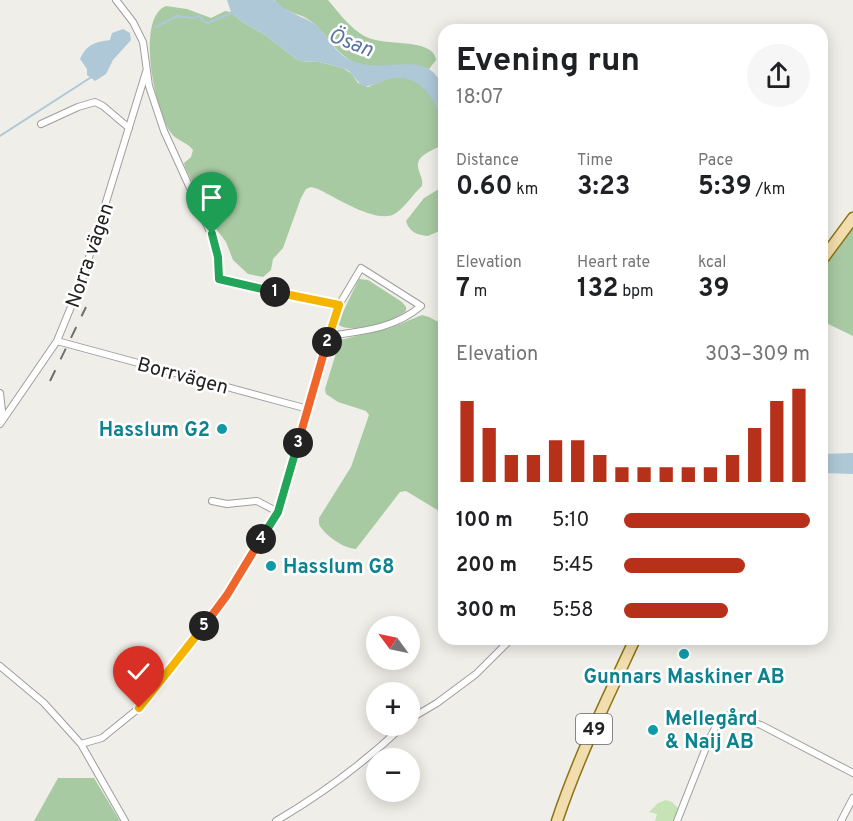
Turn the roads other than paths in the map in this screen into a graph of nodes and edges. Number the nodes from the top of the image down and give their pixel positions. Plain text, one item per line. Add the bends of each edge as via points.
1 (116, 0) edge
2 (146, 72) junction
3 (41, 124) dead end
4 (129, 128) junction
5 (853, 218) edge
6 (828, 252) edge
7 (339, 305) junction
8 (328, 336) junction
9 (57, 341) junction
10 (0, 393) edge
11 (308, 409) junction
12 (2, 422) edge
13 (212, 501) dead end
14 (278, 512) junction
15 (505, 645) edge
16 (632, 645) edge
17 (0, 666) edge
18 (420, 713) edge
19 (392, 736) edge
20 (81, 744) junction
21 (853, 773) edge
22 (853, 798) edge
23 (125, 821) edge
24 (276, 821) edge
25 (557, 821) edge
26 (677, 821) edge
27 (841, 821) edge

1 - 2 street via 140,34
2 - 4 street, Norra vägen
2 - 7 street via 164,131 216,246 219,279
3 - 4 street via 95,102
4 - 9 street, Norra vägen via 82,280
5 - 6 main road
7 - 8 street
7 - 8 street via 361,268 421,306 389,325
8 - 11 street
9 - 11 street, Borrvägen
9 - 12 street, Norra vägen
10 - 12 street
11 - 14 street
13 - 14 street via 257,501
14 - 20 street via 220,605 139,708 102,738
15 - 18 street via 476,674
16 - 25 main road, 49 via 590,736
17 - 20 street via 44,703
19 - 24 street via 347,775
20 - 23 street
21 - 26 street via 760,725 729,715 718,722
22 - 27 street

